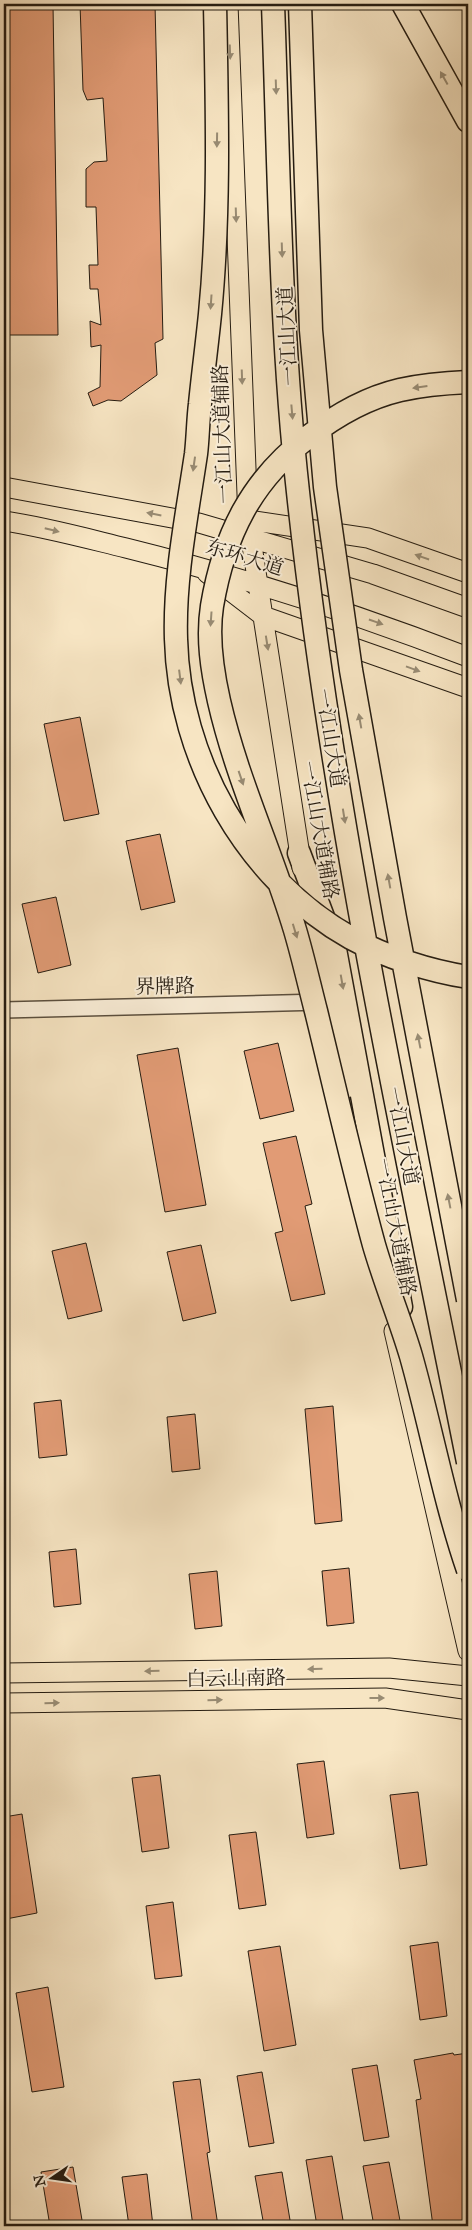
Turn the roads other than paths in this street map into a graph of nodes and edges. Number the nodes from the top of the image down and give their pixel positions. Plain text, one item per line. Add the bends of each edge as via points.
1 (215, 4) edge
2 (228, 4) edge
3 (273, 4) edge
4 (300, 4) edge
5 (403, 4) edge
6 (468, 121) edge
7 (468, 382) edge
8 (4, 487) edge
9 (4, 521) edge
10 (249, 529) junction
11 (198, 566) junction
12 (468, 573) edge
13 (258, 583) junction
14 (468, 608) edge
15 (263, 616) junction
16 (468, 657) edge
17 (468, 688) edge
18 (299, 853) junction
19 (468, 977) edge
20 (328, 1002) junction
21 (4, 1010) edge
22 (468, 1300) edge
23 (410, 1355) junction
24 (468, 1462) edge
25 (468, 1570) edge
26 (468, 1651) edge
27 (4, 1673) edge
28 (468, 1676) edge
29 (4, 1703) edge
30 (468, 1710) edge

1 -> 19 highway, bridge via 218,111 216,226 196,450 180,567 176,639 184,711 198,753 222,804 252,850 296,898 351,938 393,957
2 -> 10 main road, 一江山大道辅路
3 -> 24 highway, 一江山大道, bridge via 285,334 298,491 321,675 360,920
22 -> 4 highway, 一江山大道, bridge via 353,679 326,486 311,330
6 -> 5 highway
7 -> 23 highway, bridge via 416,387 374,399 345,412 287,454 261,482 234,527 222,557 210,626 212,668 224,723 240,777 296,931 375,1246
10 -> 8 main road, 东环大道
9 -> 11 main road, 东环大道
12 -> 10 main road via 368,538
10 - 13 main road, 一江山大道辅路
10 - 14 main road, 东环大道
11 - 13 main road, 东环大道
11 - 15 main road
13 - 15 main road, 一江山大道辅路
13 -> 16 main road, 东环大道 via 378,622
15 -> 17 main road
15 -> 18 main road, 一江山大道辅路
18 - 20 main road, 一江山大道辅路
18 -> 23 highway, bridge via 335,948
20 - 21 street, 界牌路
20 - 26 main road, 一江山大道辅路 via 403,1375
23 - 25 highway, bridge
28 -> 27 main road, 白云山南路 via 389,1668
29 -> 30 main road, 白云山南路 via 385,1698

